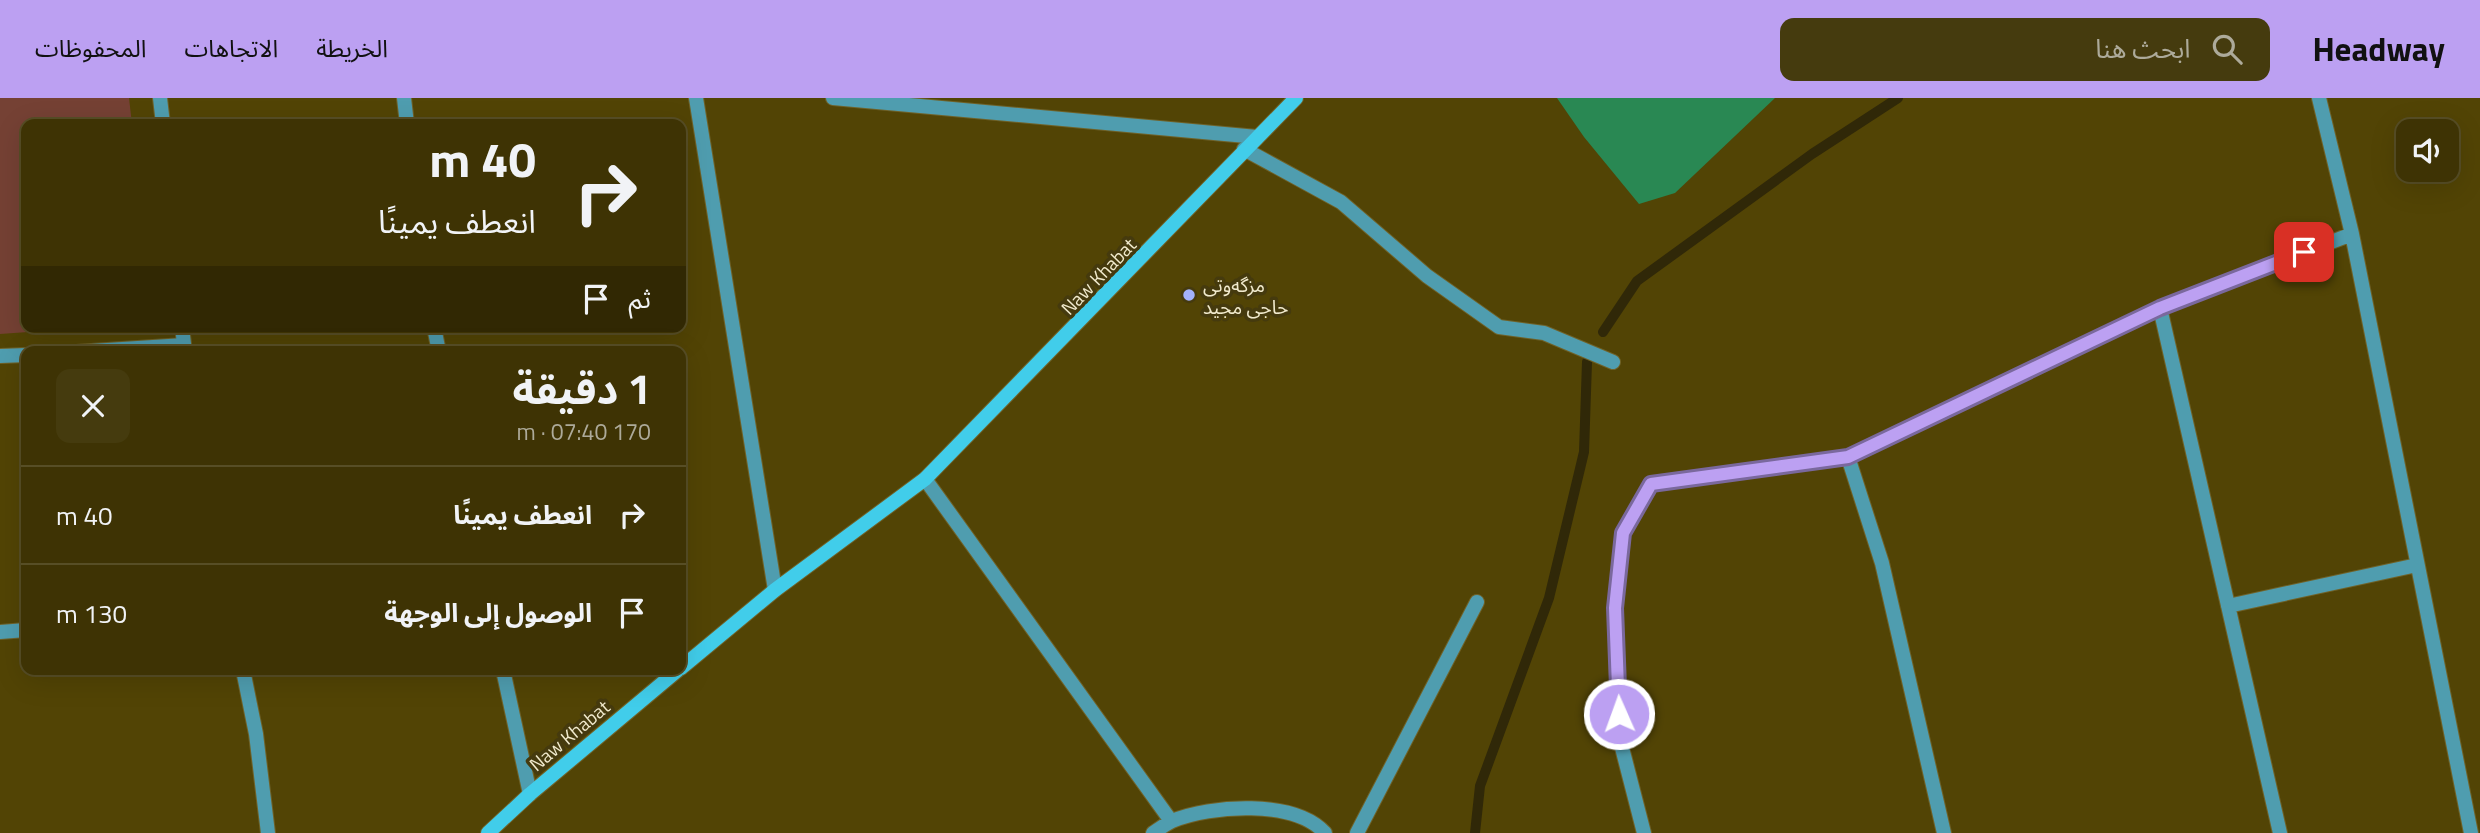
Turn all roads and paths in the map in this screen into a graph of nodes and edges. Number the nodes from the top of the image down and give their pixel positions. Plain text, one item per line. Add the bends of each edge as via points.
1 (160, 98) edge
2 (404, 98) edge
3 (696, 98) edge
4 (833, 98) edge
5 (1296, 98) edge
6 (2319, 98) edge
7 (162, 119) edge
8 (406, 119) edge
9 (1257, 137) junction
10 (1244, 149) junction
11 (2352, 234) junction
12 (2160, 308) junction
13 (21, 355) edge
14 (0, 356) edge
15 (1612, 362) dead end
16 (1848, 457) junction
17 (925, 479) junction
18 (2417, 565) junction
19 (775, 590) junction
20 (1477, 602) dead end
21 (2228, 606) junction
22 (21, 631) edge
23 (0, 632) edge
24 (686, 663) edge
25 (244, 675) edge
26 (504, 675) edge
27 (672, 675) edge
28 (530, 794) junction
29 (1171, 821) junction
30 (268, 833) edge
31 (488, 833) edge
32 (1153, 833) edge
33 (1325, 833) edge
34 (1357, 833) edge
35 (1644, 833) edge
36 (1944, 833) edge
37 (2280, 833) edge
38 (2470, 833) edge

1 - 7 street
2 - 8 street
3 - 19 street
4 - 9 street
5 - 9 street, Naw Khabat
6 - 11 street
9 - 10 street, Naw Khabat
10 - 15 street via 1341,202 1427,276 1499,327 1544,333
10 - 17 street, Naw Khabat
11 - 12 street
11 - 18 street
12 - 16 street
12 - 21 street
13 - 14 street
16 - 35 street via 1651,484 1623,533 1615,608 1620,740
16 - 36 street via 1882,563
17 - 19 street, Naw Khabat
17 - 29 street
18 - 21 street
18 - 38 street
19 - 24 street, Naw Khabat
20 - 34 street
21 - 37 street
22 - 23 street
25 - 30 street
26 - 28 street
27 - 28 street, Naw Khabat
28 - 31 street, Naw Khabat
29 - 32 street
29 - 33 street via 1208,811 1283,810

